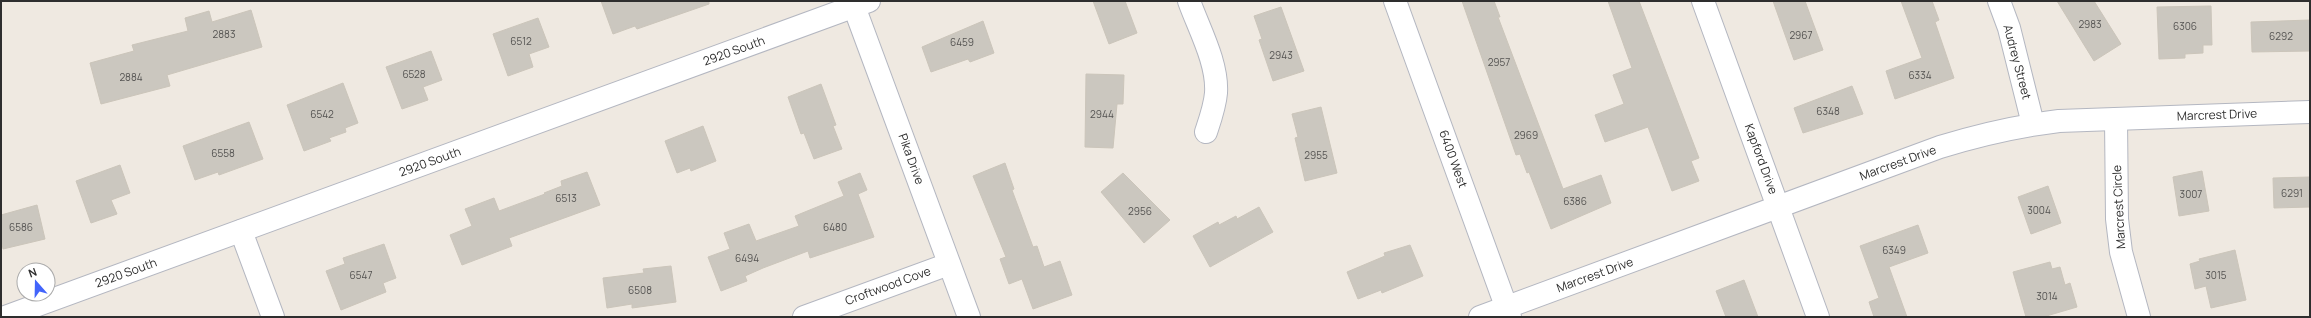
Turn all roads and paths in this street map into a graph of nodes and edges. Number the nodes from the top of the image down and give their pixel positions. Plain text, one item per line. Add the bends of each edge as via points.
1 (1189, 1) edge
2 (1395, 1) edge
3 (1703, 1) edge
4 (1999, 1) edge
5 (859, 3) edge
6 (2310, 112) edge
7 (2116, 119) junction
8 (2032, 124) junction
9 (1206, 132) dead end
10 (1778, 207) junction
11 (241, 231) junction
12 (949, 264) junction
13 (1509, 312) edge
14 (6, 317) edge
15 (273, 317) edge
16 (804, 317) edge
17 (968, 317) edge
18 (1480, 317) edge
19 (1818, 317) edge
20 (2139, 317) edge

1 - 9 street via 1211,62 1216,84 1216,95
2 - 13 street, 6400 West
3 - 10 street, Kapford Drive
4 - 8 street, Audrey Street via 2009,28
5 - 11 street, 2920 South
5 - 12 street, Pika Drive
6 - 7 street, Marcrest Drive
7 - 8 street, Marcrest Drive
7 - 20 street, Marcrest Circle via 2117,219 2121,252
8 - 10 street, Marcrest Drive via 1940,147
10 - 13 street, Marcrest Drive
10 - 19 street, Kapford Drive
11 - 14 street, 2920 South
11 - 15 street
12 - 16 street, Croftwood Cove
12 - 17 street, Pika Drive
13 - 18 street, Marcrest Drive

